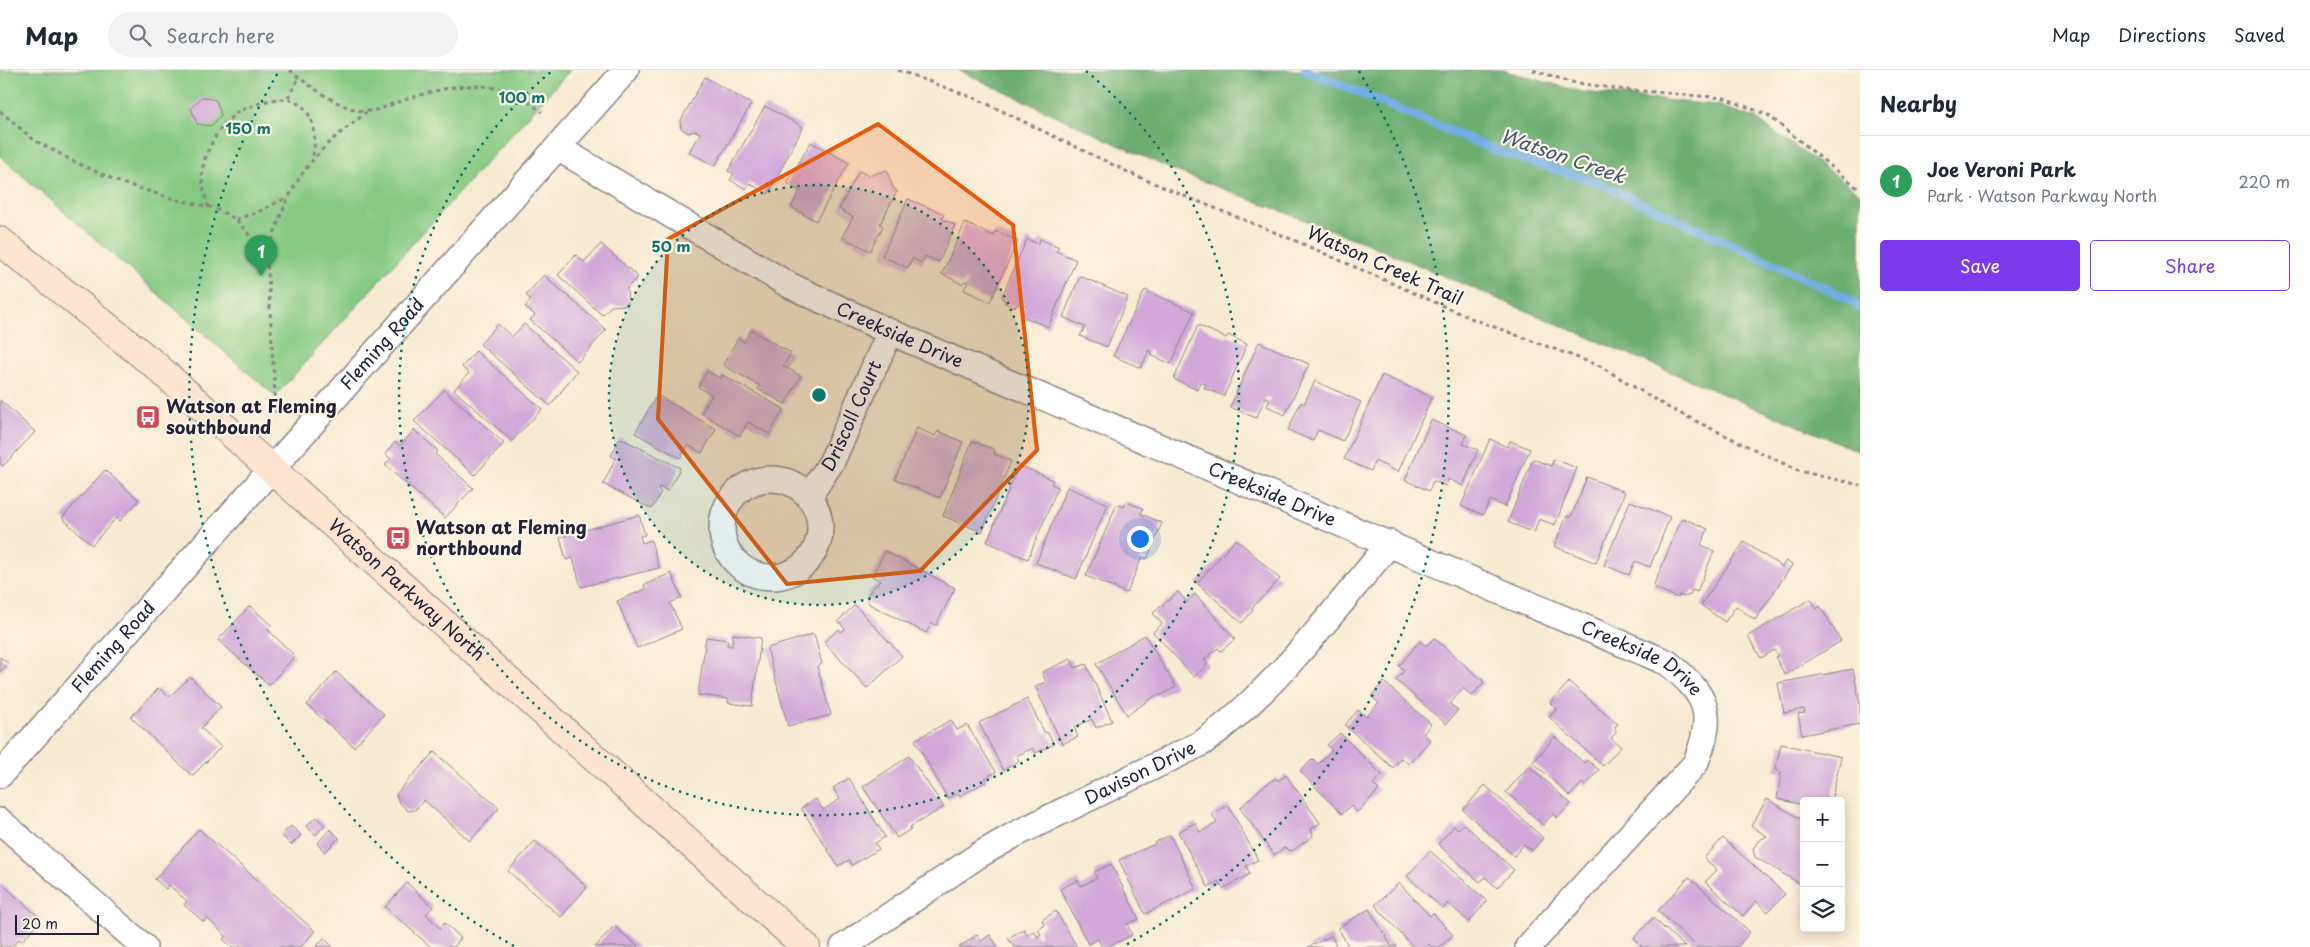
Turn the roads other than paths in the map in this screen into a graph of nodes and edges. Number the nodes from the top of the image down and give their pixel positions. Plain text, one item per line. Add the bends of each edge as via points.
1 (626, 70) edge
2 (558, 148) junction
3 (0, 241) edge
4 (890, 332) junction
5 (272, 469) junction
6 (809, 497) dead end
7 (1390, 543) junction
8 (0, 775) edge
9 (0, 820) edge
10 (144, 947) edge
11 (806, 947) edge
12 (843, 947) edge
13 (1528, 947) edge

1 - 2 street, Fleming Road
2 - 4 street, Creekside Drive via 789,285
2 - 5 street, Fleming Road
3 - 5 main road, Watson Parkway North via 155,365
4 - 6 street, Driscoll Court via 832,461
4 - 7 street, Creekside Drive
5 - 8 street, Fleming Road
5 - 11 main road, Watson Parkway North
7 - 12 street, Davison Drive via 1274,680 1226,725 1202,742 1014,834
7 - 13 street, Creekside Drive via 1668,662 1691,682 1702,699 1705,739 1695,764
9 - 10 street

